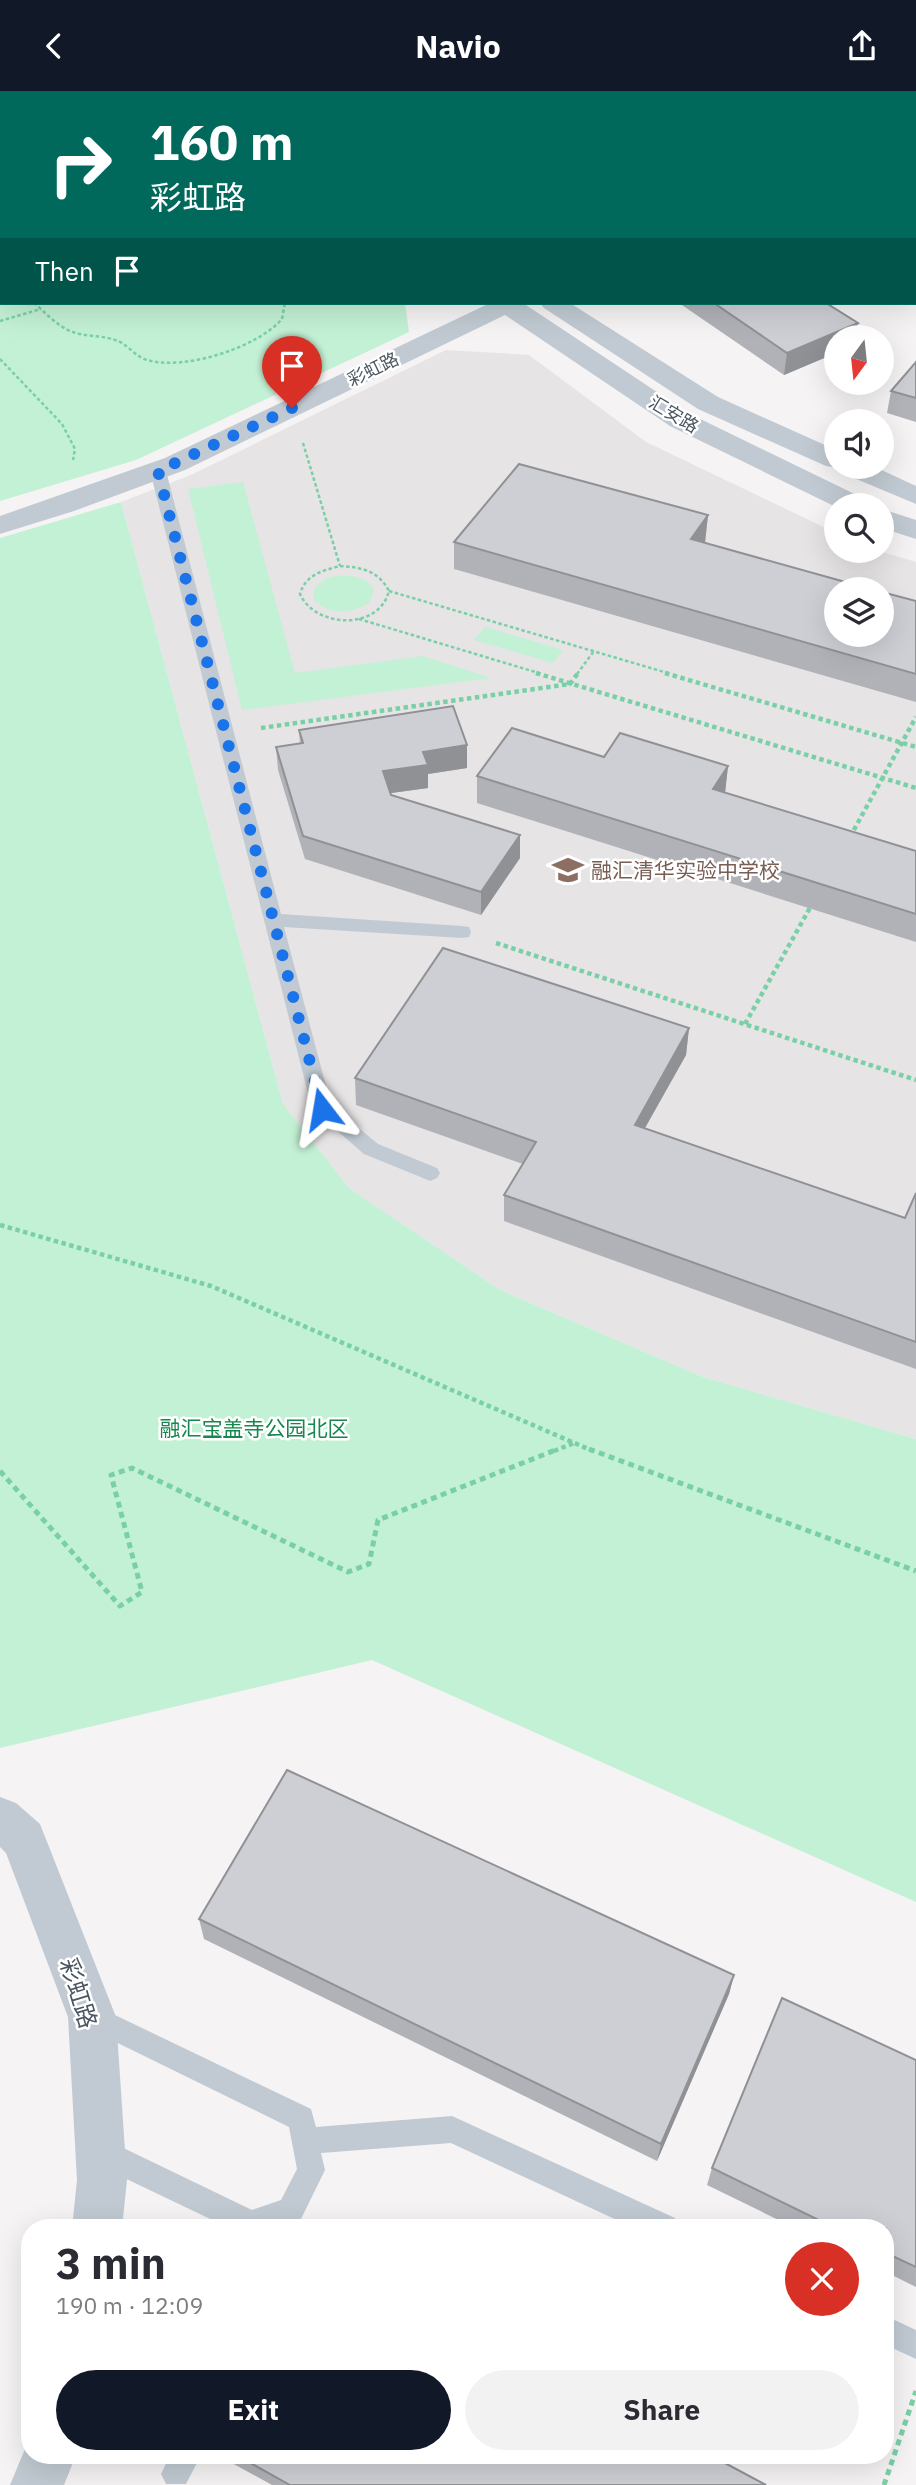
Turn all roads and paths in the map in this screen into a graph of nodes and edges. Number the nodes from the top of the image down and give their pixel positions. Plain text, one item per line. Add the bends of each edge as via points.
1 (36, 305) edge
2 (285, 305) edge
3 (502, 305) edge
4 (509, 305) edge
5 (556, 305) edge
6 (41, 310) junction
7 (0, 321) edge
8 (0, 359) edge
9 (292, 408) junction
10 (824, 455) edge
11 (158, 471) junction
12 (878, 479) edge
13 (830, 493) edge
14 (916, 496) edge
15 (64, 505) junction
16 (894, 522) edge
17 (0, 525) edge
18 (916, 530) edge
19 (340, 566) junction
20 (389, 591) junction
21 (359, 618) junction
22 (594, 652) junction
23 (570, 684) junction
24 (916, 717) edge
25 (225, 733) junction
26 (902, 743) junction
27 (916, 747) edge
28 (883, 778) junction
29 (916, 788) edge
30 (844, 849) edge
31 (817, 895) edge
32 (274, 920) junction
33 (462, 932) joint
34 (745, 1024) junction
35 (916, 1080) edge
36 (430, 1173) dead end
37 (0, 1225) edge
38 (574, 1443) junction
39 (0, 1471) edge
40 (916, 1571) edge
41 (0, 1818) edge
42 (92, 2017) junction
43 (305, 2141) junction
44 (101, 2152) junction
45 (98, 2219) edge
46 (241, 2219) edge
47 (274, 2219) edge
48 (646, 2219) edge
49 (894, 2334) edge
50 (916, 2344) edge
51 (916, 2391) edge
52 (894, 2456) edge
53 (45, 2464) edge
54 (891, 2464) edge
55 (37, 2485) edge
56 (884, 2485) edge

1 - 6 path
2 - 6 path via 283,317 267,333 190,362 152,362 127,351 118,339 70,332
3 - 9 street, 彩虹路
4 - 13 street, 汇安路 via 680,420
5 - 10 street, 汇安路 via 708,403
6 - 7 path
8 - 15 path via 62,424 75,449
9 - 11 street, 彩虹路
9 - 19 path
11 - 15 street, 彩虹路
11 - 25 lane
12 - 14 street
15 - 17 street, 彩虹路
16 - 18 street
19 - 20 path via 379,575
19 - 21 path via 304,581 300,600 323,617
20 - 21 path via 382,607
20 - 22 path
21 - 23 path
22 - 23 path
22 - 26 path
23 - 25 path
23 - 28 path
24 - 26 path
25 - 32 lane
26 - 27 path
26 - 28 path
28 - 29 path
28 - 30 path
31 - 34 path
32 - 33 lane
32 - 36 lane via 322,1109 371,1149
33 - 34 path
34 - 35 path
37 - 38 path via 211,1286
38 - 39 path via 378,1520 369,1565 348,1572 132,1468 111,1475 142,1593 120,1606
38 - 40 path
41 - 42 street, 彩虹路 via 24,1839
42 - 43 lane via 301,2119
42 - 44 street, 彩虹路
43 - 47 lane via 310,2170 290,2211
43 - 48 lane via 452,2129
44 - 45 street, 彩虹路
44 - 46 lane
49 - 50 lane
51 - 52 path
53 - 55 street
54 - 56 path

